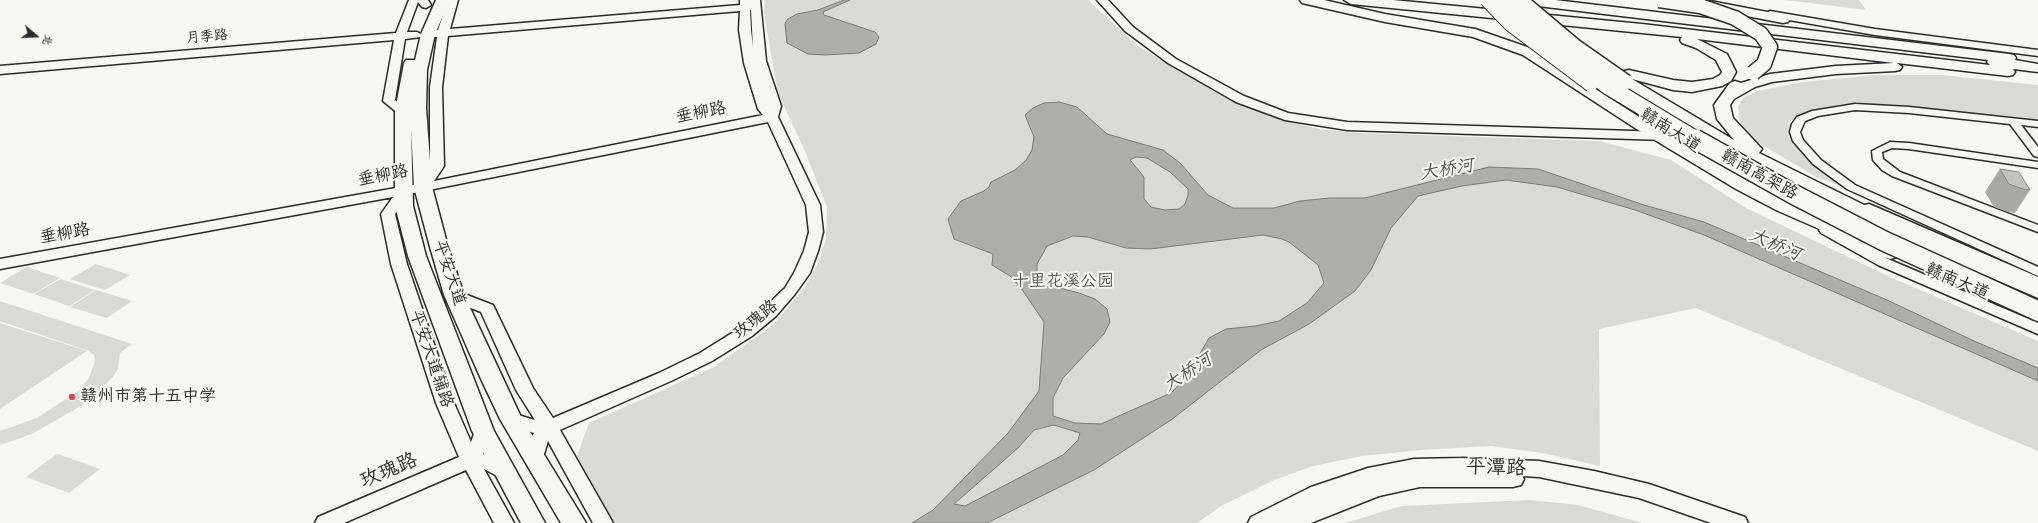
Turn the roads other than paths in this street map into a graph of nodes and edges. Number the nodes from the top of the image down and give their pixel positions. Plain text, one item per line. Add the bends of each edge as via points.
1 (453, 0) edge
2 (1102, 0) edge
3 (1307, 0) edge
4 (1319, 0) edge
5 (1472, 0) edge
6 (1486, 0) edge
7 (1494, 0) edge
8 (1504, 0) edge
9 (1514, 0) edge
10 (1521, 0) edge
11 (1530, 0) edge
12 (1659, 0) edge
13 (1680, 0) edge
14 (1698, 0) edge
15 (1704, 0) edge
16 (427, 1) edge
17 (749, 4) edge
18 (1353, 6) edge
19 (1750, 12) junction
20 (1542, 19) junction
21 (422, 35) junction
22 (2038, 52) edge
23 (1596, 56) junction
24 (2038, 56) edge
25 (2038, 62) edge
26 (2038, 68) edge
27 (0, 70) edge
28 (2008, 72) junction
29 (2038, 77) edge
30 (1629, 79) junction
31 (1592, 86) junction
32 (436, 87) junction
33 (1728, 96) junction
34 (410, 109) junction
35 (772, 117) junction
36 (2013, 121) junction
37 (2038, 124) edge
38 (1662, 136) junction
39 (2038, 154) edge
40 (2038, 165) edge
41 (1796, 173) junction
42 (423, 187) junction
43 (405, 190) junction
44 (1782, 206) junction
45 (2038, 229) edge
46 (1920, 240) junction
47 (1899, 257) junction
48 (0, 264) edge
49 (2038, 272) edge
50 (2038, 283) edge
51 (2038, 292) edge
52 (454, 294) junction
53 (409, 296) junction
54 (2038, 299) edge
55 (436, 307) junction
56 (2038, 311) edge
57 (2038, 316) edge
58 (2038, 329) edge
59 (511, 420) junction
60 (549, 427) junction
61 (483, 431) junction
62 (534, 459) junction
63 (470, 460) junction
64 (505, 473) junction
65 (325, 523) edge
66 (504, 523) edge
67 (533, 523) edge
68 (574, 523) edge
69 (603, 523) edge
70 (1259, 523) edge
71 (1288, 523) edge
72 (1708, 523) edge
73 (1737, 523) edge

1 - 21 street
2 - 38 street via 1129,29 1172,61 1240,99 1285,116 1347,126
3 - 18 main road
4 - 30 main road via 1393,11 1666,35 1712,50 1722,57 1729,72 1726,78 1717,83 1692,87
5 - 26 main road
6 - 31 street, bridge via 1510,25
7 - 31 main road, 赣南大道, bridge via 1518,25
8 - 56 highway, 赣南高架路, bridge via 1530,28 1609,87 1700,142 1793,194 1884,240
9 - 54 highway, 赣南高架路 via 1554,36 1648,102 1709,139 1888,232
10 - 20 main road, 赣南大道, bridge
10 - 25 main road
11 - 23 street
12 - 33 main road, bridge via 1700,6 1736,18 1761,34 1770,47 1764,64 1736,84
13 - 19 main road
14 - 19 main road
15 - 22 street via 1875,32
16 - 21 main road, 平安大道
16 - 21 street
17 - 21 street, 月季路
17 - 35 street, 玫瑰路 via 745,30 750,63 764,109
18 - 28 main road via 1642,28
18 - 31 main road via 1495,39 1528,52
19 - 24 main road via 1841,29
20 - 23 main road, bridge
20 - 30 main road, 赣南大道, bridge via 1576,47
21 - 27 street, 月季路
21 - 32 street
21 - 34 main road, 平安大道 via 420,70
21 - 34 street via 389,101
23 - 30 main road
28 - 29 main road
28 - 33 main road via 1908,67 1836,70 1770,78 1750,84
30 - 41 street via 1729,139
30 - 46 main road, 赣南大道 via 1736,148
31 - 38 main road
31 - 47 main road, 赣南大道 via 1763,187
32 - 34 street
32 - 42 street via 437,166
33 - 41 main road via 1722,105 1725,119 1736,134 1748,145
34 - 42 main road, 平安大道
34 - 43 main road, 平安大道
35 - 42 street, 垂柳路
35 - 60 street, 玫瑰路 via 812,205 816,232 802,273 790,290 770,312 746,332 706,357
36 - 37 street
36 - 39 street
36 - 49 street via 1855,107 1808,116 1801,119 1795,132 1798,141 1816,162 1851,187
38 - 44 main road via 1742,185
40 - 45 street via 1909,146 1890,145 1877,151 1878,160 1896,174
41 - 46 main road
41 - 50 street via 1930,237
42 - 43 street, 垂柳路
42 - 52 main road, 平安大道
43 - 48 street, 垂柳路
43 - 53 street, 平安大道辅路 via 388,214
43 - 55 main road, 平安大道 via 404,206 417,256
44 - 47 main road
44 - 58 street via 1883,262
46 - 51 main road, 赣南大道
47 - 57 main road, 赣南大道
52 - 59 main road, 平安大道
52 - 60 street via 487,309 524,390
53 - 55 street
53 - 63 street, 平安大道辅路 via 445,403
55 - 61 main road, 平安大道
59 - 60 street, 玫瑰路 via 530,426
59 - 62 main road, 平安大道
60 - 62 street via 541,436
60 - 69 street
61 - 63 street
61 - 64 main road, 平安大道
62 - 68 main road, 平安大道
63 - 64 street via 486,461
63 - 65 street, 玫瑰路
63 - 66 street, 平安大道辅路
64 - 67 main road, 平安大道
70 - 73 main road, 平潭路 via 1319,492 1368,476 1414,467 1462,466 1539,469 1594,479 1641,490
71 - 72 main road, 平潭路 via 1376,488 1420,479 1468,478 1537,481 1598,490 1644,501

